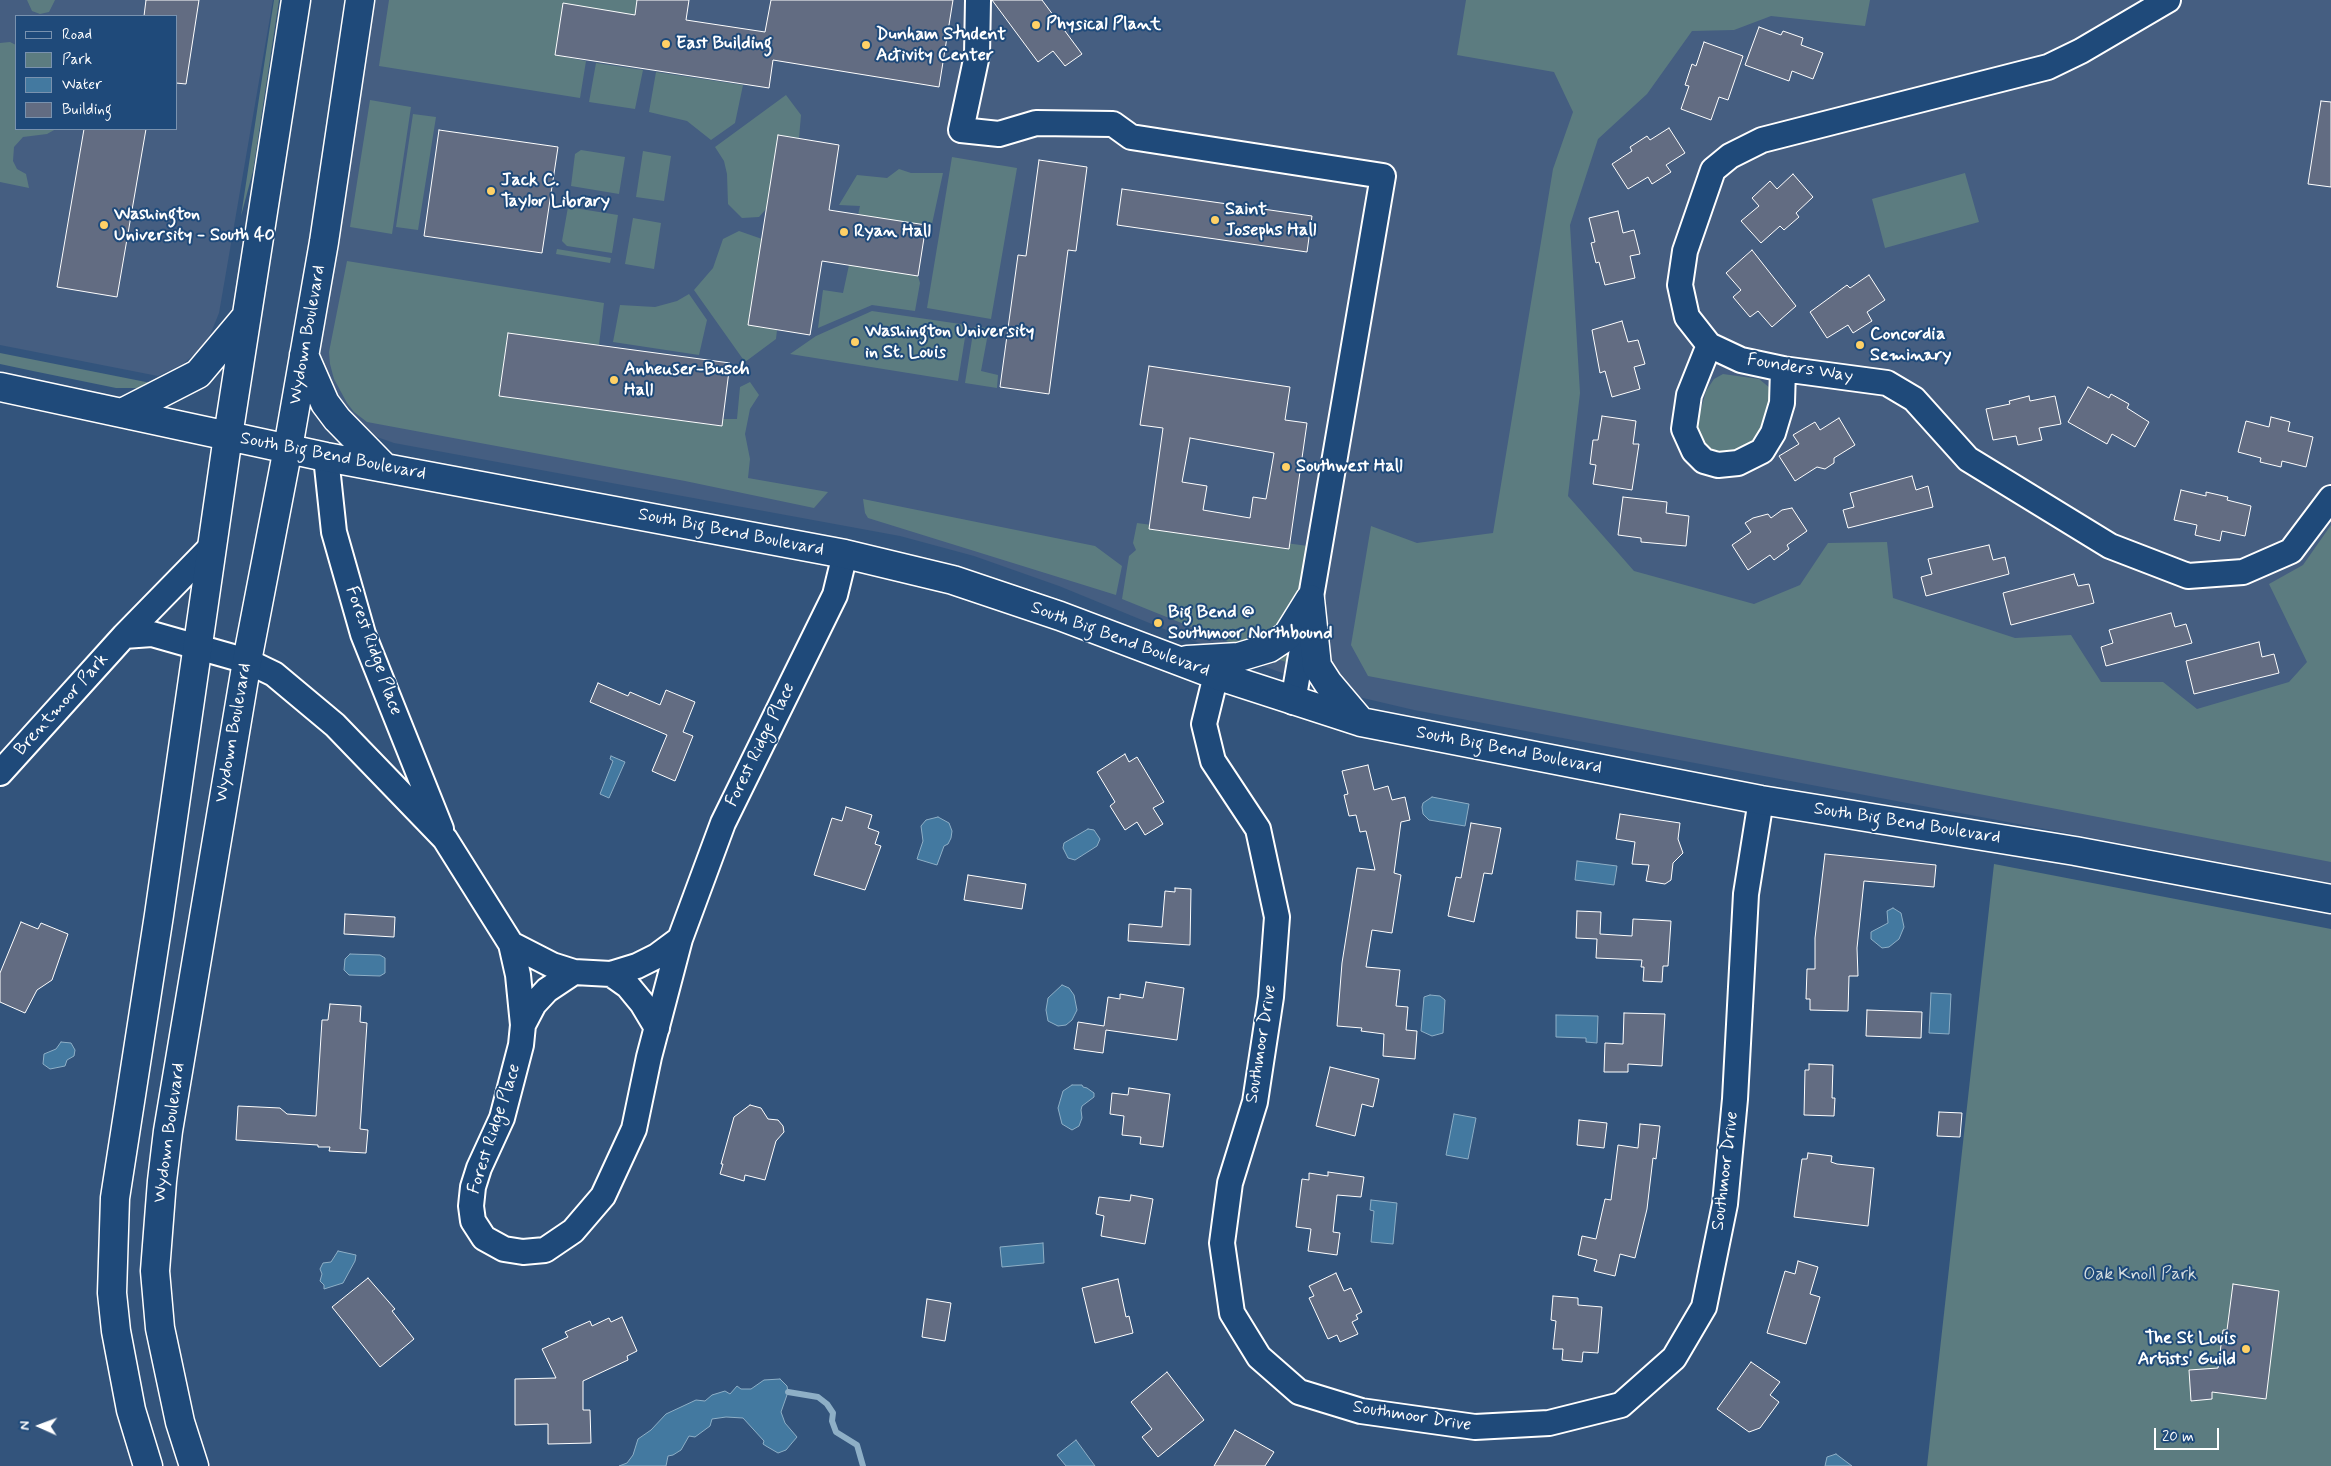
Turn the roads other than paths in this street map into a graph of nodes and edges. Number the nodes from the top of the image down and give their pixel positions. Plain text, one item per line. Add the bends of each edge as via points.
1 (296, 0) edge
2 (360, 0) edge
3 (978, 0) edge
4 (2168, 0) edge
5 (247, 316) junction
6 (1709, 345) junction
7 (304, 355) junction
8 (1783, 369) junction
9 (0, 386) edge
10 (122, 413) junction
11 (228, 436) junction
12 (288, 448) junction
13 (326, 457) junction
14 (385, 468) junction
15 (2331, 498) edge
16 (212, 546) junction
17 (845, 554) junction
18 (1310, 599) junction
19 (124, 636) junction
20 (198, 648) junction
21 (1175, 660) junction
22 (247, 661) junction
23 (1216, 676) junction
24 (1293, 702) junction
25 (1361, 722) junction
26 (0, 773) edge
27 (1761, 800) junction
28 (444, 839) junction
29 (2331, 899) edge
30 (680, 938) junction
31 (511, 944) junction
32 (574, 972) junction
33 (611, 974) junction
34 (523, 1025) junction
35 (657, 1028) junction
36 (148, 1466) edge
37 (194, 1466) edge

1 - 5 main road
2 - 7 main road, Wydown Boulevard
3 - 18 street via 977,55 961,130 999,134 1036,123 1113,124 1131,137 1383,176
4 - 6 street, Founders Way via 2081,51 2048,66 1762,140 1730,156 1713,170 1685,250 1680,285 1687,317
5 - 10 main road via 198,374
5 - 11 main road
6 - 8 street, Founders Way via 1741,360
6 - 8 street via 1689,395 1684,429 1694,451 1704,461 1718,465 1738,462 1762,451 1773,433 1782,403
7 - 12 main road, Wydown Boulevard
7 - 14 main road via 325,403
8 - 15 street, Founders Way via 1887,383 1914,399 1968,459 2110,546 2188,576 2243,572 2291,551
9 - 10 main road, South Big Bend Boulevard
10 - 11 main road, South Big Bend Boulevard
11 - 12 main road, South Big Bend Boulevard
11 - 16 main road
12 - 13 main road, South Big Bend Boulevard
12 - 22 main road, Wydown Boulevard
13 - 14 main road, South Big Bend Boulevard
13 - 28 street, Forest Ridge Place via 334,532 363,634
14 - 17 main road, South Big Bend Boulevard
16 - 19 street, Brentmoor Park
16 - 20 main road
17 - 21 main road, South Big Bend Boulevard via 953,580
17 - 30 street, Forest Ridge Place via 834,595 723,823
18 - 21 main road via 1287,636 1269,648 1239,658
18 - 24 street
18 - 25 main road via 1317,666
19 - 20 street via 152,634
19 - 26 street, Brentmoor Park
20 - 22 street, Forest Ridge Place
20 - 36 main road via 123,1136 112,1242 116,1331 131,1410
21 - 23 main road, South Big Bend Boulevard
22 - 28 street, Forest Ridge Place via 274,674 335,725
22 - 37 main road, Wydown Boulevard via 168,1131 158,1221 155,1271 160,1328 180,1422
23 - 24 main road, South Big Bend Boulevard
23 - 27 street, Southmoor Drive via 1204,724 1213,761 1258,829 1278,917 1272,997 1255,1102 1230,1183 1222,1244 1232,1313 1259,1356 1298,1392 1360,1412 1475,1427 1548,1423 1621,1405 1674,1358 1704,1307 1725,1204 1735,1099 1746,894
24 - 25 main road, South Big Bend Boulevard
25 - 27 main road, South Big Bend Boulevard
27 - 29 main road, South Big Bend Boulevard via 2075,851
28 - 31 street, Forest Ridge Place
30 - 33 street via 657,956
30 - 35 street, Forest Ridge Place
31 - 32 street via 552,965
31 - 34 street, Forest Ridge Place
32 - 33 street
32 - 34 street, Forest Ridge Place via 547,990 534,1004
33 - 35 street via 628,986
34 - 35 street, Forest Ridge Place via 502,1118 479,1168 471,1206 473,1221 484,1238 504,1249 523,1252 545,1250 573,1231 603,1196 634,1129

